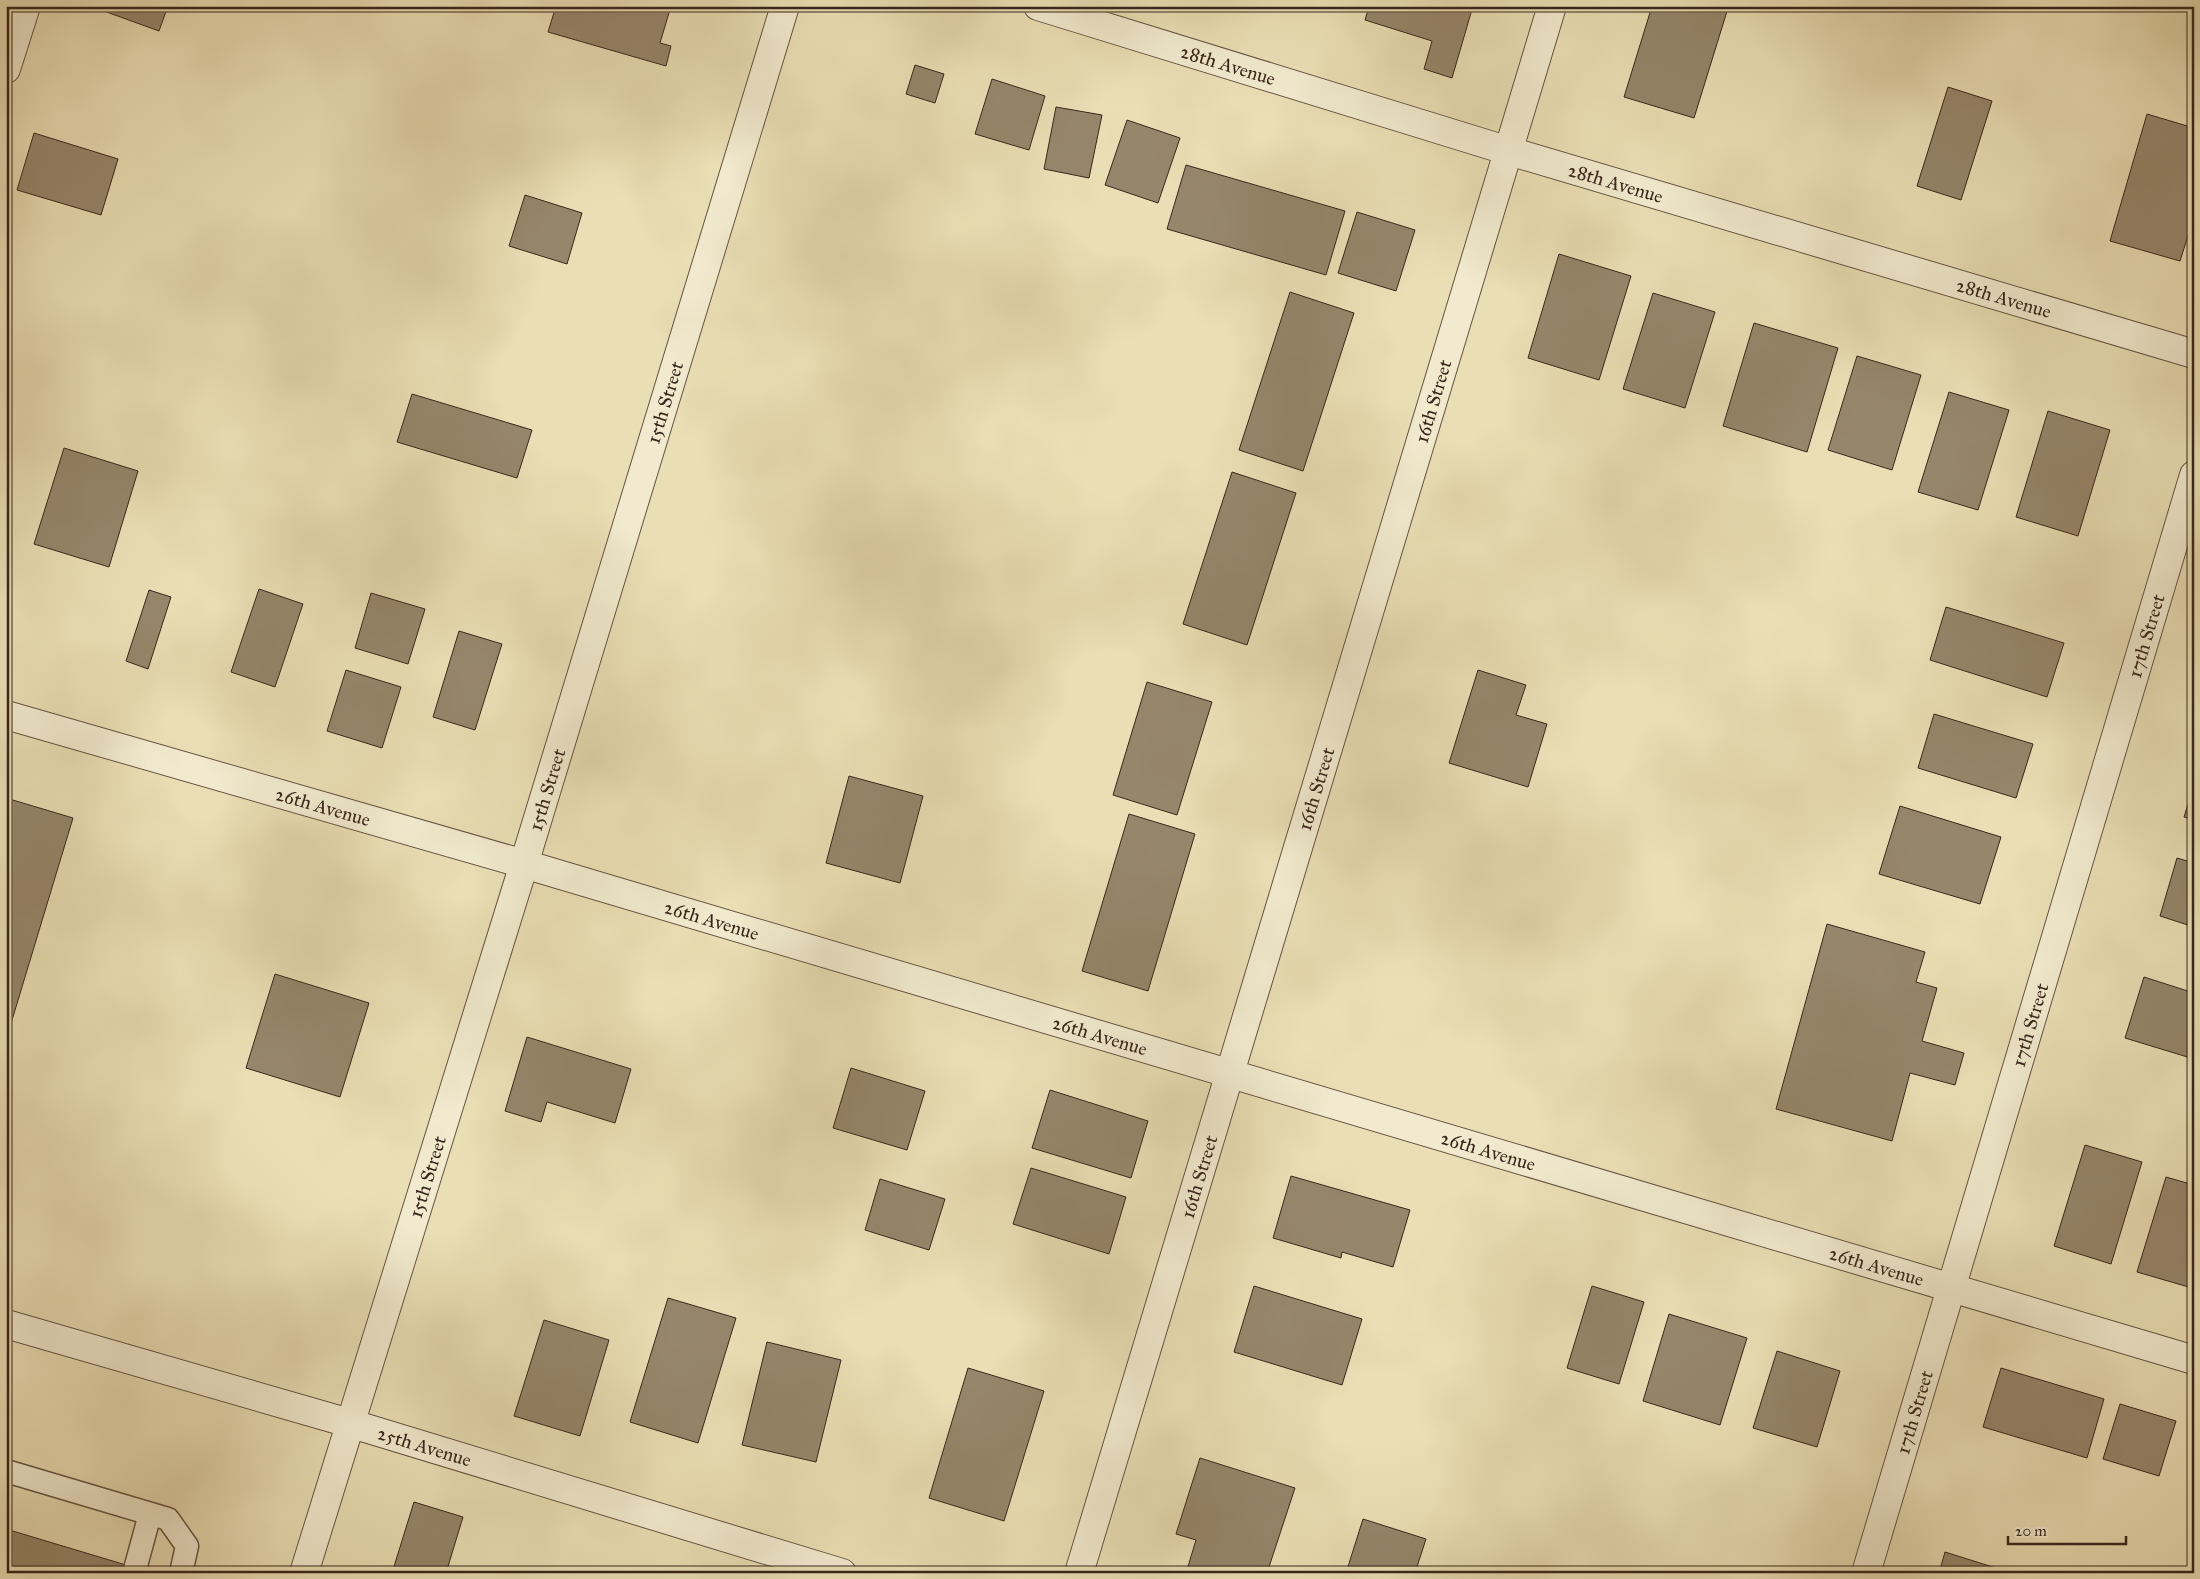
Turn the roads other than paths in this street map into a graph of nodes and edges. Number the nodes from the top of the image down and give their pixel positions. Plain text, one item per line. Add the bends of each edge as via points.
1 (26, 6) edge
2 (785, 6) edge
3 (1038, 6) edge
4 (1552, 6) edge
5 (6, 69) edge
6 (1509, 151) junction
7 (2194, 354) edge
8 (2194, 475) edge
9 (6, 715) edge
10 (524, 864) junction
11 (1230, 1072) junction
12 (1951, 1287) junction
13 (6, 1324) edge
14 (2194, 1360) edge
15 (349, 1423) junction
16 (6, 1471) edge
17 (150, 1514) junction
18 (134, 1573) edge
19 (181, 1573) edge
20 (304, 1573) edge
21 (842, 1573) edge
22 (1079, 1573) edge
23 (1866, 1573) edge

1 - 5 street
2 - 10 street, 15th Street
3 - 6 street, 28th Avenue
4 - 6 street, 16th Street
6 - 7 street, 28th Avenue
6 - 11 street, 16th Street
8 - 12 street, 17th Street
9 - 10 street, 26th Avenue
10 - 11 street, 26th Avenue
10 - 15 street, 15th Street
11 - 12 street, 26th Avenue
11 - 22 street, 16th Street
12 - 14 street, 26th Avenue
12 - 23 street, 17th Street
13 - 15 street, 25th Avenue
15 - 20 street, 15th Street
15 - 21 street, 25th Avenue
16 - 17 lane
17 - 18 lane
17 - 19 lane via 168,1519 187,1546

